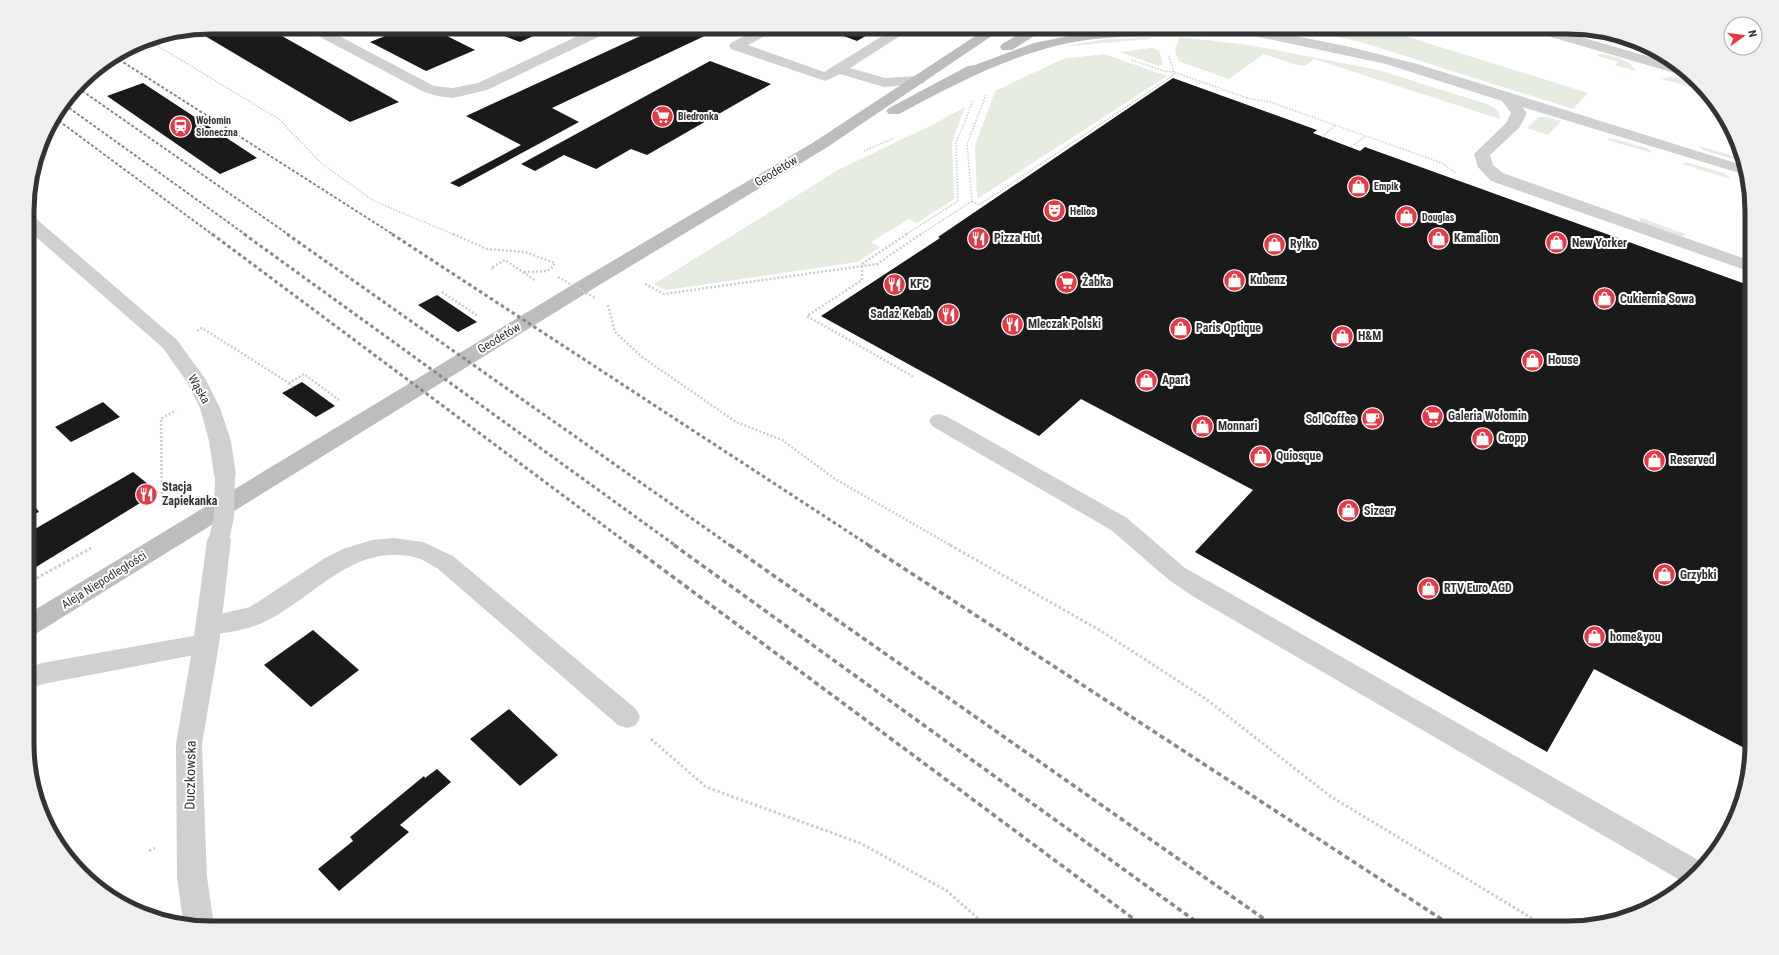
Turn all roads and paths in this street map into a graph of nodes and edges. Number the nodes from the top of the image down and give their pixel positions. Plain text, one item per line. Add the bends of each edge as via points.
1 (325, 34) edge
2 (593, 34) edge
3 (758, 34) edge
4 (896, 34) edge
5 (988, 34) edge
6 (1029, 34) edge
7 (1128, 34) edge
8 (1161, 34) edge
9 (1265, 34) edge
10 (1556, 34) edge
11 (153, 43) edge
12 (1130, 60) dead end
13 (1671, 67) edge
14 (839, 69) junction
15 (1174, 72) junction
16 (960, 76) junction
17 (919, 80) junction
18 (988, 89) dead end
19 (975, 96) dead end
20 (1509, 100) junction
21 (1336, 125) junction
22 (1322, 136) dead end
23 (1365, 136) junction
24 (820, 145) junction
25 (1351, 147) dead end
26 (1740, 170) edge
27 (1463, 175) dead end
28 (972, 201) junction
29 (34, 225) edge
30 (1745, 265) edge
31 (862, 266) junction
32 (493, 269) dead end
33 (547, 271) junction
34 (524, 272) junction
35 (539, 282) dead end
36 (642, 282) dead end
37 (442, 292) dead end
38 (601, 301) dead end
39 (613, 301) dead end
40 (482, 319) dead end
41 (192, 333) dead end
42 (914, 376) dead end
43 (289, 383) junction
44 (293, 387) dead end
45 (341, 401) dead end
46 (177, 410) dead end
47 (939, 421) dead end
48 (156, 510) dead end
49 (179, 533) joint
50 (95, 545) dead end
51 (34, 580) edge
52 (34, 622) edge
53 (207, 635) junction
54 (34, 677) edge
55 (627, 717) joint
56 (1691, 871) edge
57 (198, 921) edge
58 (982, 921) edge
59 (1536, 921) edge

1 - 2 street via 429,89 453,93 482,87
3 - 14 street via 736,46 825,77
4 - 14 street
5 - 17 main road, Geodetów
6 - 16 main road, Geodetów
7 - 16 main road via 1094,36 1039,46
8 - 15 path via 1150,41 1167,50
9 - 20 street via 1368,55
10 - 13 street
11 - 33 path via 280,120 321,163 374,201 487,249 525,252 555,263
12 - 15 path
14 - 17 street via 884,82
15 - 21 path via 1247,98 1270,102
15 - 28 path via 1174,75 979,205
16 - 24 main road, Geodetów via 907,105
17 - 24 main road, Geodetów
18 - 28 path via 967,144
19 - 31 path via 956,143 958,201
20 - 26 street via 1543,107
20 - 30 street via 1519,113 1513,125 1482,154 1487,170 1497,177
21 - 22 path
21 - 23 path
23 - 25 path
23 - 27 path via 1442,163
24 - 49 main road, Geodetów
28 - 31 path via 877,264
29 - 53 street, Wąska, bridge via 170,344 196,380 210,408 220,441 225,475 224,516
31 - 36 path via 664,294
31 - 42 path via 862,280 807,316
32 - 34 path via 491,268 505,260
33 - 34 path
33 - 38 path, bridge
34 - 35 path
37 - 40 path
39 - 59 path via 607,305 615,332 642,357 736,422 782,440 835,479 1101,631 1206,699 1330,796
41 - 43 path via 202,328
43 - 44 path
43 - 45 path via 304,374
46 - 48 path via 161,419 163,506
47 - 56 street via 1119,524 1177,574 1203,590
49 - 52 main road, Aleja Niepodległości
50 - 51 path
53 - 54 street
53 - 55 street via 258,614 341,559 363,549 396,546 421,550 445,562
53 - 57 street, Duczkowska via 189,744 192,877
55 - 58 path via 706,787 860,843 947,891

